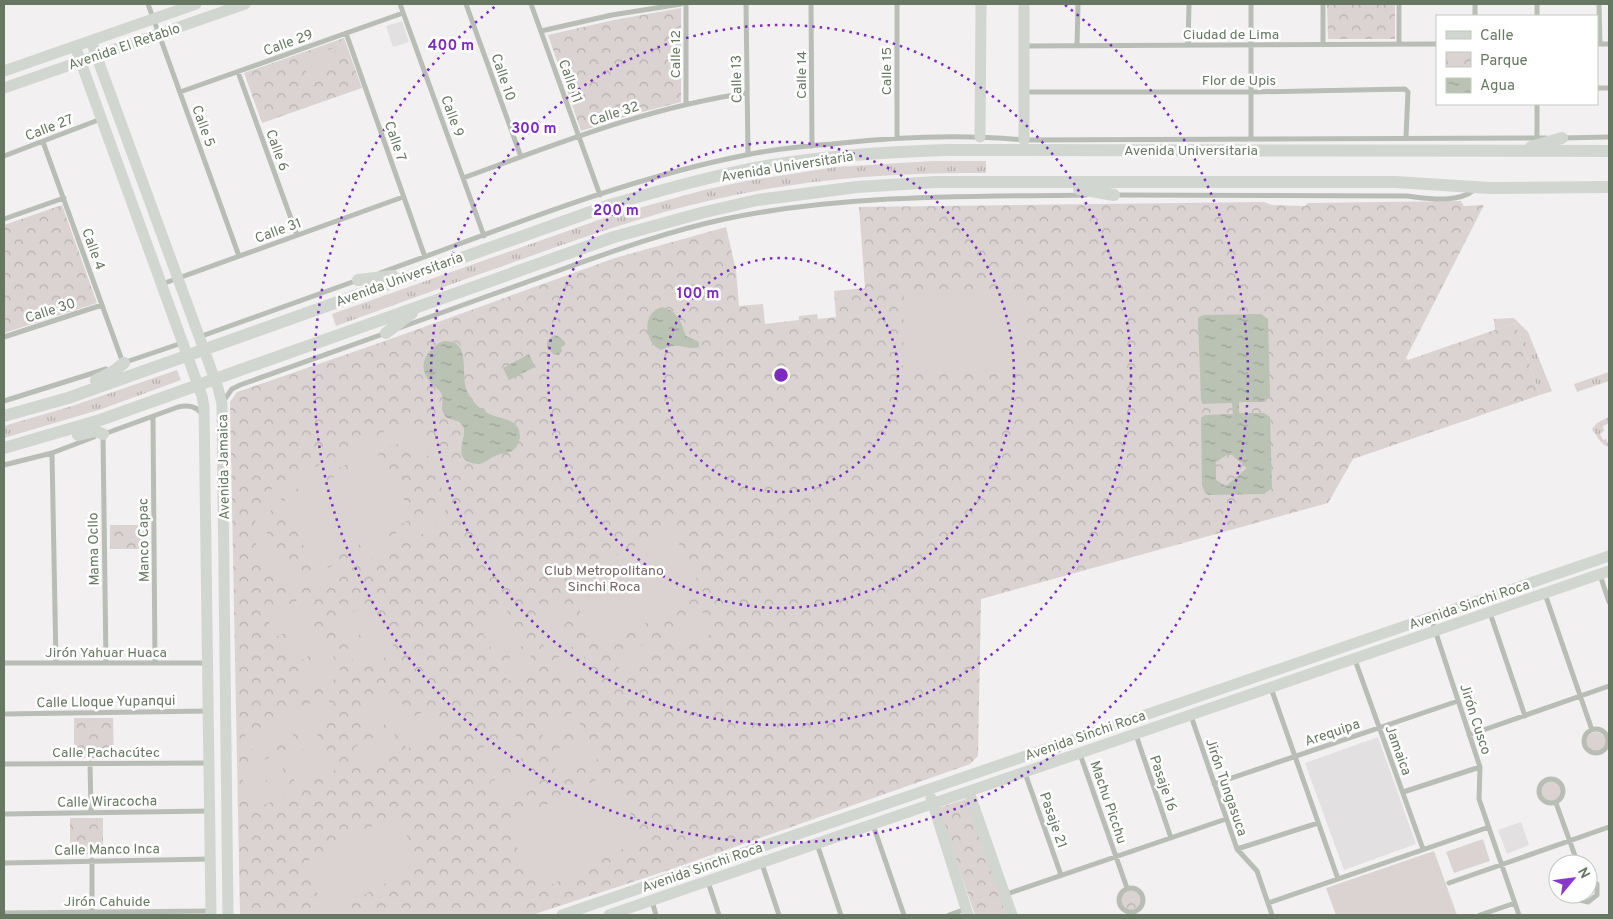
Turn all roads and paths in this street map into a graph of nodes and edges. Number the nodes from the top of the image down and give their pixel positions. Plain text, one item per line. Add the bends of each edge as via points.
1 (148, 4) edge
2 (196, 4) edge
3 (244, 4) edge
4 (400, 4) edge
5 (466, 4) edge
6 (531, 4) edge
7 (681, 4) edge
8 (686, 4) edge
9 (746, 4) edge
10 (811, 4) edge
11 (897, 4) edge
12 (982, 4) edge
13 (1024, 4) edge
14 (1078, 4) edge
15 (1189, 4) edge
16 (1251, 4) edge
17 (1323, 4) edge
18 (1399, 4) edge
19 (1600, 4) edge
20 (403, 13) junction
21 (154, 19) junction
22 (541, 32) junction
23 (346, 33) junction
24 (159, 34) junction
25 (91, 41) junction
26 (1399, 44) junction
27 (1436, 44) edge
28 (1598, 44) edge
29 (1609, 44) edge
30 (1188, 45) junction
31 (1251, 45) junction
32 (1323, 45) junction
33 (75, 46) junction
34 (1024, 46) junction
35 (1077, 46) junction
36 (96, 56) junction
37 (80, 61) junction
38 (4, 71) edge
39 (238, 72) junction
40 (4, 88) edge
41 (180, 92) junction
42 (1024, 92) junction
43 (1251, 92) junction
44 (747, 93) junction
45 (686, 104) junction
46 (1537, 105) edge
47 (102, 119) junction
48 (579, 136) junction
49 (980, 137) junction
50 (1406, 137) junction
51 (1537, 137) junction
52 (1609, 137) edge
53 (897, 138) junction
54 (1251, 138) junction
55 (1562, 138) junction
56 (1024, 140) junction
57 (43, 142) junction
58 (812, 146) junction
59 (1609, 151) edge
60 (1517, 152) junction
61 (748, 154) junction
62 (4, 156) edge
63 (521, 158) junction
64 (463, 178) junction
65 (1055, 182) junction
66 (1609, 187) edge
67 (1476, 188) junction
68 (600, 195) junction
69 (1114, 195) junction
70 (403, 197) junction
71 (64, 198) junction
72 (4, 219) edge
73 (297, 236) junction
74 (484, 236) junction
75 (239, 256) junction
76 (424, 257) junction
77 (171, 259) junction
78 (154, 265) junction
79 (418, 273) junction
80 (178, 278) junction
81 (358, 280) junction
82 (161, 285) junction
83 (102, 305) junction
84 (420, 306) junction
85 (386, 333) junction
86 (4, 337) edge
87 (182, 343) junction
88 (201, 343) junction
89 (186, 355) junction
90 (124, 363) junction
91 (215, 380) junction
92 (198, 385) junction
93 (68, 398) junction
94 (4, 401) edge
95 (222, 404) junction
96 (4, 416) edge
97 (153, 417) junction
98 (204, 420) junction
99 (103, 434) junction
100 (41, 438) junction
101 (4, 448) edge
102 (52, 453) junction
103 (4, 465) edge
104 (1609, 556) edge
105 (1605, 573) edge
106 (1545, 594) junction
107 (1609, 602) edge
108 (1490, 612) junction
109 (1431, 617) junction
110 (1435, 631) junction
111 (1354, 659) junction
112 (4, 663) edge
113 (56, 663) junction
114 (106, 663) junction
115 (155, 663) junction
116 (208, 663) junction
117 (1609, 686) edge
118 (1270, 688) junction
119 (1580, 696) junction
120 (1458, 701) junction
121 (208, 711) junction
122 (4, 714) edge
123 (1190, 716) junction
124 (1525, 716) junction
125 (1379, 728) junction
126 (1592, 730) junction
127 (1136, 735) junction
128 (1469, 735) junction
129 (1080, 754) junction
130 (1295, 757) junction
131 (90, 763) junction
132 (209, 763) junction
133 (4, 764) edge
134 (1480, 767) junction
135 (990, 768) junction
136 (1026, 773) junction
137 (996, 783) junction
138 (1214, 784) junction
139 (928, 790) junction
140 (969, 792) junction
141 (1402, 792) junction
142 (1556, 803) junction
143 (933, 804) junction
144 (210, 811) junction
145 (91, 812) junction
146 (4, 814) edge
147 (1226, 819) junction
148 (1318, 823) junction
149 (873, 825) junction
150 (1489, 827) junction
151 (1609, 827) edge
152 (1171, 838) junction
153 (1570, 841) junction
154 (817, 844) junction
155 (1237, 850) junction
156 (1423, 850) junction
157 (1575, 854) edge
158 (1116, 856) junction
159 (210, 859) junction
160 (92, 860) junction
161 (4, 863) edge
162 (761, 863) junction
163 (1502, 865) junction
164 (1061, 875) junction
165 (1338, 879) junction
166 (708, 881) junction
167 (1450, 883) dead end
168 (1127, 888) junction
169 (1004, 895) junction
170 (652, 901) junction
171 (1268, 903) junction
172 (1515, 903) junction
173 (967, 912) edge
174 (4, 913) edge
175 (211, 913) edge
176 (92, 914) edge
177 (228, 915) edge
178 (562, 915) edge
179 (609, 915) edge
180 (656, 915) edge
181 (719, 915) edge
182 (779, 915) edge
183 (842, 915) edge
184 (904, 915) edge
185 (948, 915) edge
186 (1012, 915) edge
187 (1272, 915) edge
188 (1480, 915) edge
189 (1519, 915) edge

1 - 21 street, Calle 5
2 - 21 main road, Avenida El Retablo
3 - 24 main road, Avenida El Retablo
4 - 20 street, Calle 9
5 - 63 street, Calle 10
6 - 22 street, Calle 11
7 - 22 street via 612,15
8 - 45 street, Calle 12
9 - 44 street, Calle 13
10 - 58 street, Calle 14
11 - 53 street, Calle 15
12 - 49 main road
13 - 34 main road
14 - 35 street
15 - 30 street
16 - 31 street
17 - 32 street
18 - 26 street
19 - 28 street
20 - 23 street, Calle 29
20 - 64 street, Calle 9
21 - 24 street, Calle 5
21 - 25 main road, Avenida El Retablo
22 - 48 street, Calle 11
23 - 39 street, Calle 29
23 - 70 street, Calle 7
24 - 36 main road, Avenida El Retablo
24 - 41 street, Calle 5
25 - 33 main road, Avenida El Retablo
25 - 36 main road, Avenida Jamaica
26 - 27 street, Ciudad de Lima
26 - 32 street, Ciudad de Lima
28 - 29 street
30 - 31 street, Ciudad de Lima
30 - 35 street, Ciudad de Lima
31 - 32 street, Ciudad de Lima
31 - 43 street
33 - 37 main road, Avenida Jamaica
33 - 38 main road, Avenida El Retablo
34 - 35 street, Ciudad de Lima
34 - 42 main road
36 - 37 main road, Avenida El Retablo
36 - 77 main road, Avenida Jamaica
37 - 40 main road, Avenida El Retablo
37 - 47 main road, Avenida Jamaica
39 - 41 street, Calle 29
39 - 73 street, Calle 6
41 - 75 street, Calle 5
42 - 43 street, Flor de Upis
42 - 56 main road
43 - 50 street, Flor de Upis via 1405,90 1408,92
43 - 54 street
44 - 45 street, Calle 32
44 - 61 street, Calle 13
45 - 48 street, Calle 32
46 - 51 street
47 - 57 street, Calle 27
47 - 78 main road, Avenida Jamaica
48 - 63 street, Calle 32
48 - 68 street, Calle 11
49 - 53 street, Avenida Universitaria
49 - 56 street, Avenida Universitaria
50 - 51 street, Avenida Universitaria
50 - 54 street, Avenida Universitaria
51 - 55 street, Avenida Universitaria
52 - 55 street, Avenida Universitaria
53 - 58 street, Avenida Universitaria
54 - 56 street, Avenida Universitaria
55 - 60 main road
57 - 62 street, Calle 27
57 - 71 street, Calle 4
58 - 61 street, Avenida Universitaria
59 - 60 main road, Avenida Universitaria
60 - 79 main road, Avenida Universitaria via 990,150 834,156 736,172 672,187 610,205
61 - 68 street, Avenida Universitaria
63 - 64 street, Calle 32
64 - 74 street, Calle 9
65 - 67 main road via 1395,182
65 - 69 main road
65 - 84 main road via 936,182 857,187 758,200 614,237
66 - 67 main road
67 - 69 street via 1462,197 1434,198
68 - 74 street, Avenida Universitaria
69 - 85 street via 858,200 733,218 634,244
70 - 73 street, Calle 31
70 - 76 street, Calle 7
71 - 72 street
71 - 83 street, Calle 4
73 - 75 street, Calle 31
74 - 76 street, Avenida Universitaria
75 - 80 street, Calle 31
76 - 81 street, Avenida Universitaria
77 - 78 main road via 163,265
77 - 80 main road, Avenida Jamaica
78 - 82 main road, Avenida Jamaica
79 - 81 main road
79 - 88 main road, Avenida Universitaria
80 - 82 street, Calle 31
80 - 88 main road, Avenida Jamaica
81 - 88 street, Avenida Universitaria
82 - 87 main road, Avenida Jamaica
83 - 86 street, Calle 30
83 - 90 street, Calle 4
84 - 85 main road
84 - 91 main road
85 - 95 street via 240,385 225,396
87 - 89 main road, Avenida Jamaica
87 - 90 street
88 - 89 main road, Avenida Universitaria
88 - 91 main road, Avenida Jamaica
89 - 92 main road, Avenida Jamaica
89 - 93 main road, Avenida Universitaria
90 - 93 main road
90 - 94 street
91 - 92 main road
91 - 95 main road, Avenida Jamaica
92 - 98 main road, Avenida Jamaica
92 - 100 main road
93 - 96 main road, Avenida Universitaria
95 - 177 main road, Avenida Jamaica
97 - 98 street via 187,405 200,411
97 - 99 street
97 - 115 street, Manco Capac
98 - 116 main road, Avenida Jamaica
99 - 100 main road via 95,431 61,439
99 - 102 street
99 - 114 street, Mama Ocllo
100 - 101 main road
102 - 103 street
102 - 113 street
104 - 109 main road, Avenida Sinchi Roca
105 - 106 main road, Avenida Sinchi Roca
105 - 107 street
106 - 108 main road, Avenida Sinchi Roca
106 - 119 street
108 - 110 main road, Avenida Sinchi Roca
108 - 124 street
109 - 110 street, Jirón Cusco
109 - 135 main road, Avenida Sinchi Roca
110 - 111 main road, Avenida Sinchi Roca
110 - 120 street, Jirón Cusco
111 - 118 main road, Avenida Sinchi Roca
111 - 125 street, Jamaica
112 - 113 street, Jirón Yahuar Huaca
113 - 114 street, Jirón Yahuar Huaca
114 - 115 street, Jirón Yahuar Huaca
115 - 116 street, Jirón Yahuar Huaca
116 - 121 main road, Avenida Jamaica
117 - 119 street
118 - 123 main road, Avenida Sinchi Roca
118 - 130 street
119 - 124 street
119 - 126 street
120 - 125 street, Arequipa
120 - 128 street, Jirón Cusco
121 - 122 street, Calle Lloque Yupanqui
121 - 132 main road, Avenida Jamaica
123 - 127 main road, Avenida Sinchi Roca
123 - 138 street, Jirón Tungasuca
124 - 128 street
125 - 130 street, Arequipa
125 - 141 street, Jamaica
126 - 126 street via 1603,731 1608,738 1608,745 1599,754 1591,753 1585,747 1585,735
127 - 129 main road, Avenida Sinchi Roca
127 - 152 street, Pasaje 16
128 - 134 street, Jirón Cusco
129 - 136 main road, Avenida Sinchi Roca
129 - 158 street, Machu Picchu
130 - 138 street, Arequipa
130 - 148 street
131 - 132 street, Calle Pachacútec
131 - 133 street, Calle Pachacútec
131 - 145 street
132 - 144 main road, Avenida Jamaica
134 - 141 street
134 - 150 street, Jirón Cusco via 1479,799
135 - 137 main road
135 - 139 main road, Avenida Sinchi Roca
136 - 137 main road, Avenida Sinchi Roca
136 - 164 street, Pasaje 21
137 - 140 main road, Avenida Sinchi Roca
138 - 147 street, Jirón Tungasuca
139 - 143 main road
139 - 178 main road, Avenida Sinchi Roca
140 - 143 main road, Avenida Sinchi Roca
140 - 169 main road
141 - 156 street, Jamaica
142 - 142 street via 1549,804 1540,796 1541,785 1547,780 1559,782 1563,789 1562,797
142 - 153 street
143 - 149 main road, Avenida Sinchi Roca
143 - 173 main road
144 - 145 street, Calle Wiracocha
144 - 159 main road, Avenida Jamaica
145 - 146 street, Calle Wiracocha
147 - 152 street
147 - 155 street, Jirón Tungasuca
148 - 155 street
148 - 165 street
149 - 154 main road, Avenida Sinchi Roca
149 - 184 street
150 - 156 street
150 - 163 street, Jirón Cusco
151 - 153 street
152 - 158 street
153 - 157 street
153 - 163 street
154 - 162 main road, Avenida Sinchi Roca
154 - 183 street
155 - 171 street, Jirón Tungasuca via 1256,871
156 - 165 street
158 - 164 street
158 - 168 street, Machu Picchu
159 - 160 street, Calle Manco Inca
159 - 175 main road, Avenida Jamaica
160 - 161 street, Calle Manco Inca
160 - 176 street
162 - 166 main road, Avenida Sinchi Roca
162 - 182 street
163 - 167 street
163 - 172 street, Jirón Cusco
164 - 169 street
165 - 171 street
166 - 170 main road, Avenida Sinchi Roca
166 - 181 street
168 - 168 street via 1138,890 1143,897 1142,905 1133,912 1120,904 1119,896
169 - 186 main road
170 - 179 main road, Avenida Sinchi Roca
170 - 180 street
171 - 187 street, Jirón Tungasuca
172 - 188 street
172 - 189 street, Jirón Cusco
173 - 185 street
174 - 176 street, Jirón Cahuide
175 - 176 street, Jirón Cahuide

